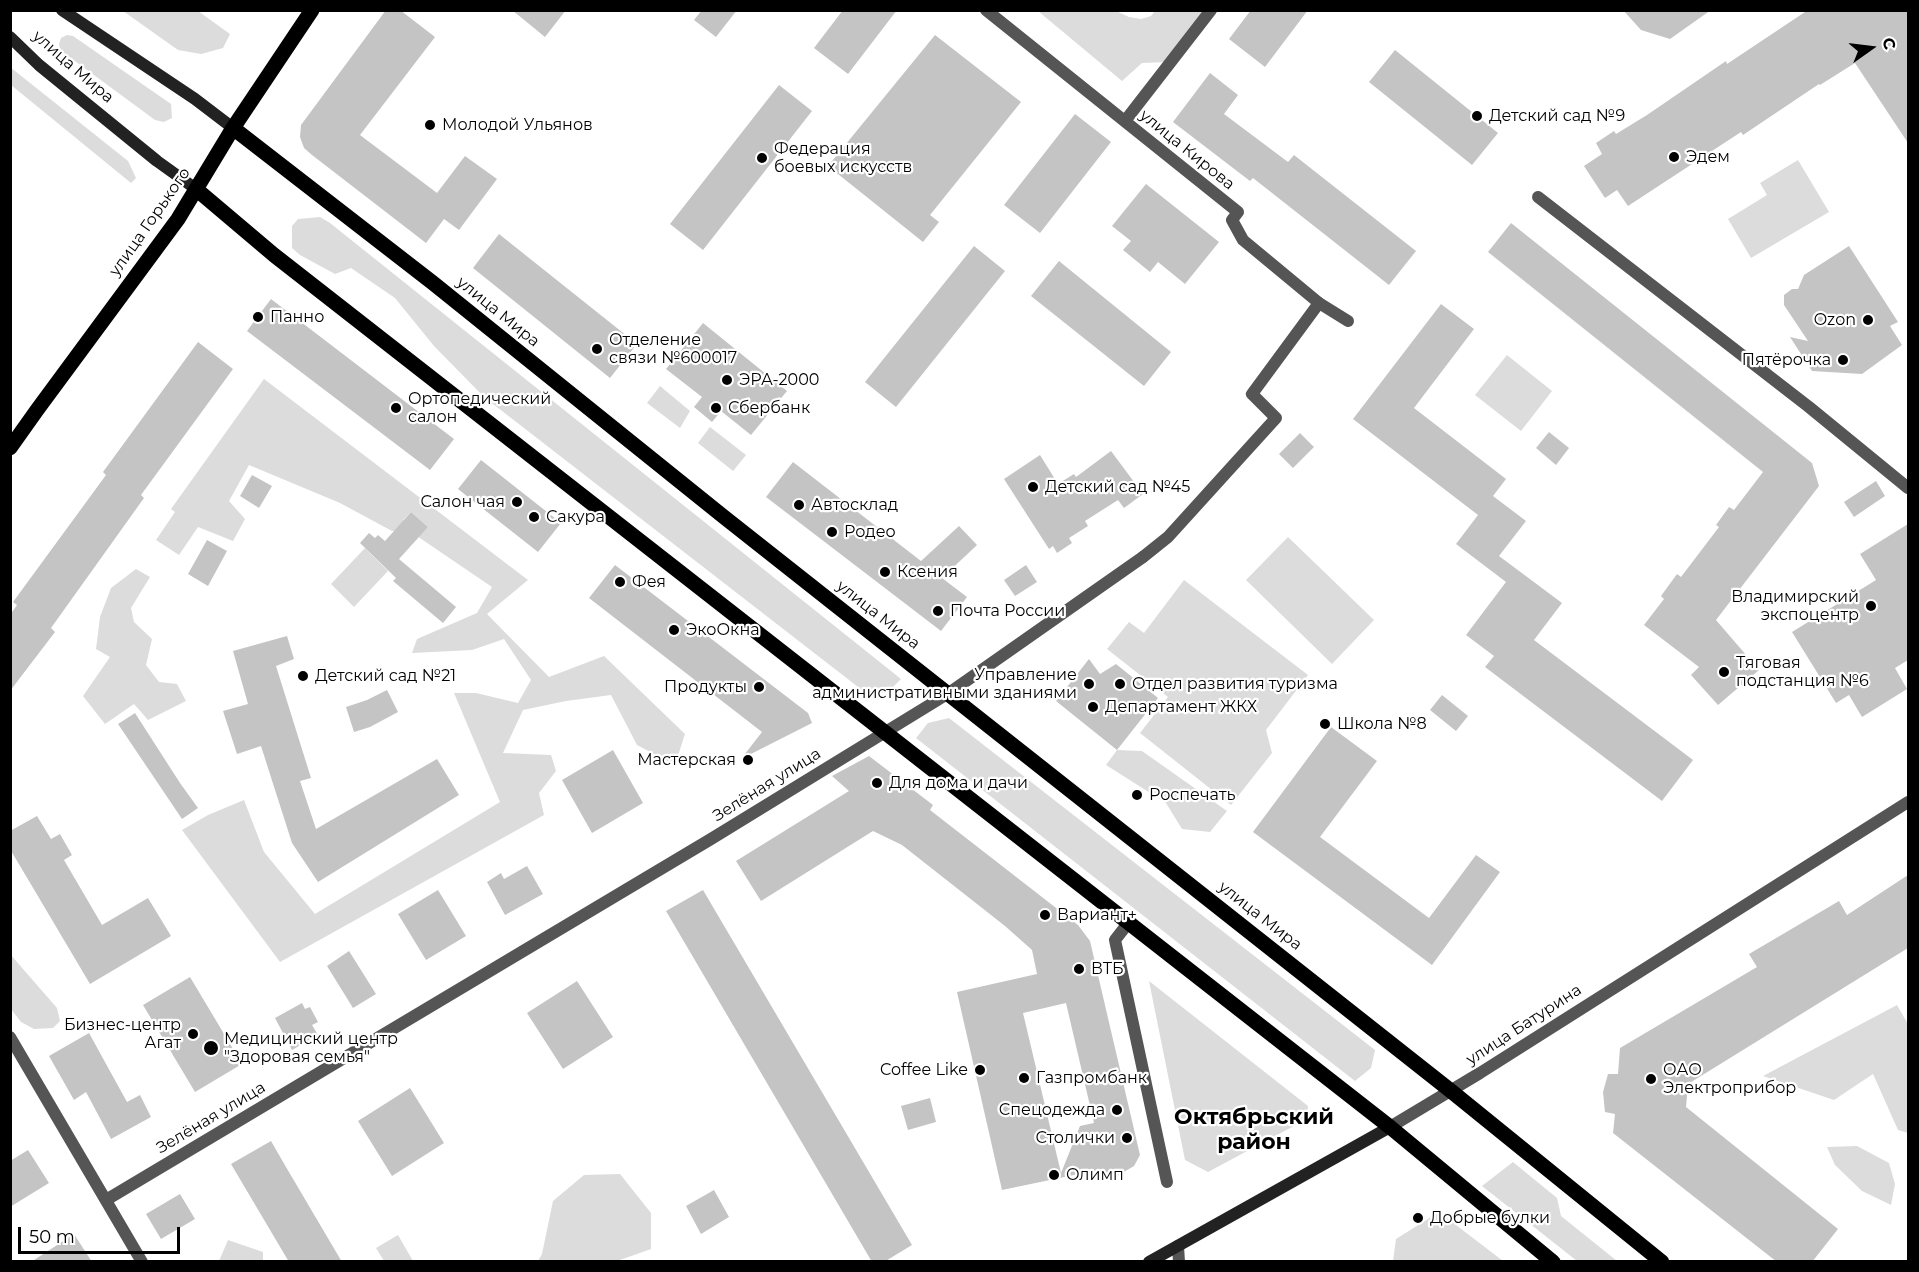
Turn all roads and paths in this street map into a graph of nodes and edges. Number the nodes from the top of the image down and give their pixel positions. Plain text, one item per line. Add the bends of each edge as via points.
1 (62, 10) edge
2 (312, 10) edge
3 (986, 10) edge
4 (1211, 10) edge
5 (10, 37) edge
6 (1125, 121) junction
7 (233, 128) junction
8 (196, 189) junction
9 (1538, 197) dead end
10 (1319, 303) junction
11 (1348, 321) dead end
12 (10, 448) edge
13 (1908, 488) edge
14 (950, 693) junction
15 (884, 732) junction
16 (1908, 802) edge
17 (1129, 922) junction
18 (10, 1037) edge
19 (1451, 1091) junction
20 (1390, 1127) junction
21 (1167, 1182) dead end
22 (106, 1200) junction
23 (1178, 1246) junction
24 (142, 1262) edge
25 (1149, 1262) edge
26 (1179, 1262) edge
27 (1553, 1262) edge
28 (1662, 1262) edge

1 - 7 main road, улица Мира
2 - 7 main road, улица Горького
3 - 6 street, улица Кирова
4 - 6 street
5 - 8 main road, улица Мира via 48,72
6 - 10 street, улица Кирова via 1238,212 1232,220 1243,240
7 - 8 main road, улица Горького
7 - 14 main road, улица Мира
8 - 12 main road, улица Горького
8 - 15 main road, улица Мира via 274,255
9 - 13 street
10 - 11 street, улица Кирова
10 - 14 street, Зелёная улица via 1252,394 1276,418 1168,537
14 - 15 street, Зелёная улица
14 - 19 main road, улица Мира
15 - 17 main road, улица Мира
15 - 22 street, Зелёная улица
16 - 19 street, улица Батурина
17 - 20 main road, улица Мира
17 - 21 street via 1115,939
18 - 22 street
19 - 20 street, улица Батурина
19 - 28 main road, улица Мира
20 - 23 main road, улица Батурина
20 - 27 main road, улица Мира
22 - 24 street
23 - 25 main road, улица Батурина
23 - 26 street

